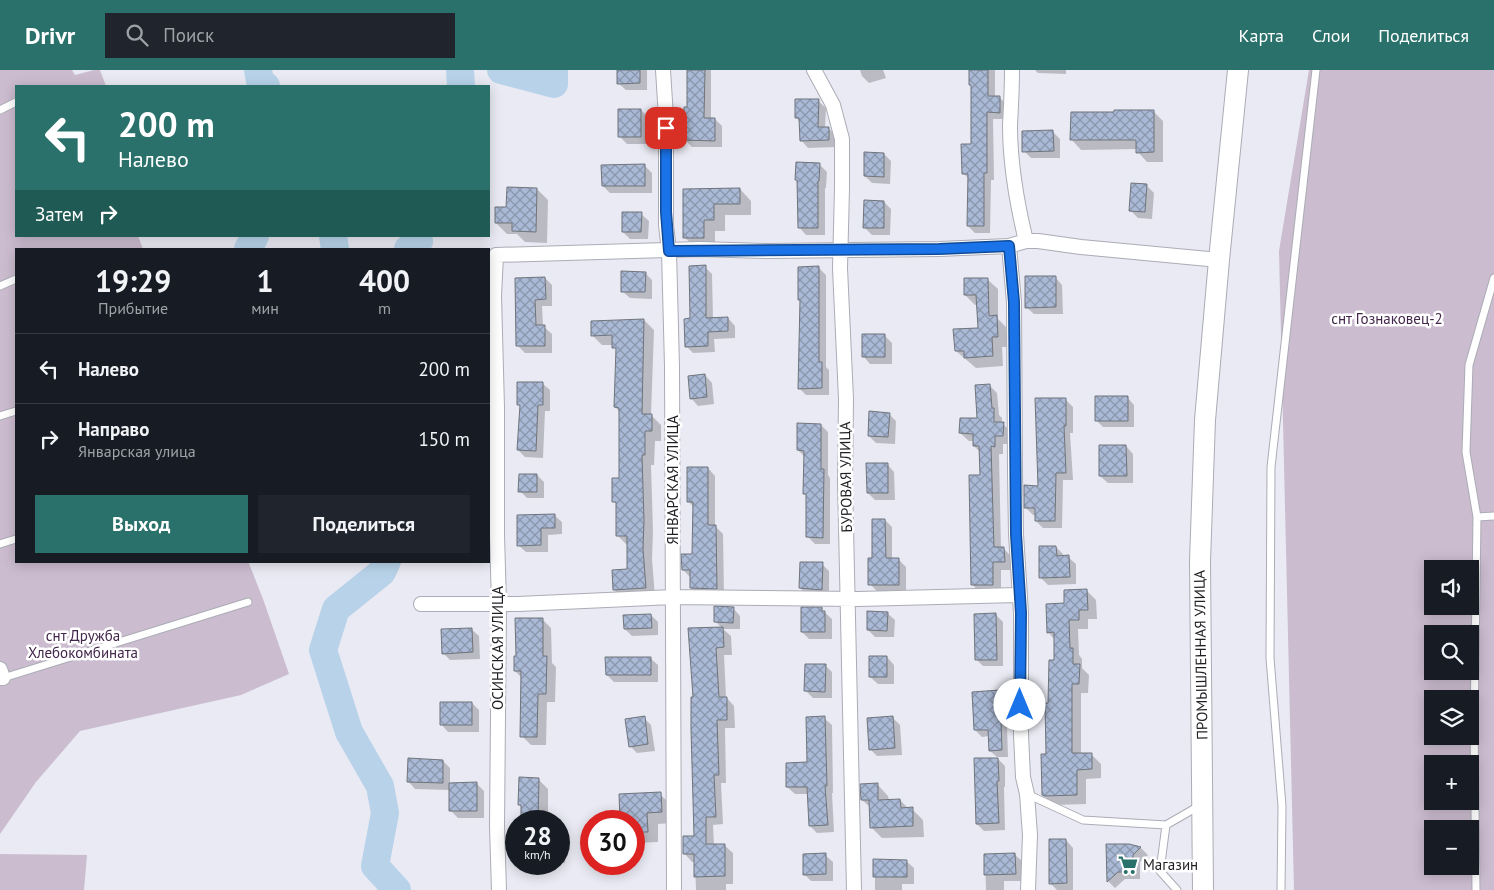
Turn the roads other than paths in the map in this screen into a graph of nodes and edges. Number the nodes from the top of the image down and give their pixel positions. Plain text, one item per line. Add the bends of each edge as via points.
1 (663, 70) edge
2 (814, 70) edge
3 (1012, 70) edge
4 (1238, 70) edge
5 (1316, 70) edge
6 (15, 102) edge
7 (0, 110) edge
8 (1026, 241) junction
9 (1009, 246) junction
10 (840, 249) junction
11 (669, 251) junction
12 (1219, 260) junction
13 (1494, 278) edge
14 (15, 279) edge
15 (0, 286) edge
16 (15, 411) edge
17 (0, 416) edge
18 (1494, 516) edge
19 (1477, 517) junction
20 (15, 539) edge
21 (0, 544) edge
22 (1020, 595) junction
23 (673, 597) junction
24 (848, 598) junction
25 (248, 602) dead end
26 (422, 604) dead end
27 (499, 604) junction
28 (1, 675) edge
29 (1027, 794) junction
30 (1203, 803) junction
31 (1166, 825) junction
32 (500, 890) edge
33 (674, 890) edge
34 (854, 890) edge
35 (1028, 890) edge
36 (1177, 890) edge
37 (1203, 890) edge
38 (1281, 890) edge
39 (1476, 890) edge

1 - 11 street, ЯНВАРСКАЯ УЛИЦА
2 - 10 street, БУРОВАЯ УЛИЦА via 833,105 842,139
3 - 8 street via 1010,125 1013,163
4 - 12 main road, ПРОМЫШЛЕННАЯ УЛИЦА
5 - 38 lane via 1271,467 1270,658 1282,806
6 - 7 lane
8 - 9 street
8 - 12 street
9 - 10 street
9 - 22 street via 1014,302 1016,534
10 - 11 street
10 - 24 street, БУРОВАЯ УЛИЦА via 846,398
11 - 23 street, ЯНВАРСКАЯ УЛИЦА
11 - 27 street, ОСИНСКАЯ УЛИЦА via 496,255
12 - 30 main road, ПРОМЫШЛЕННАЯ УЛИЦА via 1205,420 1200,561
13 - 19 lane via 1469,364 1466,452
14 - 15 lane
16 - 17 lane
18 - 19 lane
19 - 39 lane
20 - 21 lane
22 - 24 street
22 - 29 street via 1021,735
23 - 24 street
23 - 27 street
23 - 33 street, ЯНВАРСКАЯ УЛИЦА
24 - 34 street, БУРОВАЯ УЛИЦА
25 - 28 lane
26 - 27 street
27 - 32 street, ОСИНСКАЯ УЛИЦА via 497,826
29 - 31 lane via 1083,820
29 - 35 street via 1030,835
30 - 31 lane
30 - 37 main road, ПРОМЫШЛЕННАЯ УЛИЦА
31 - 36 lane via 1160,871

